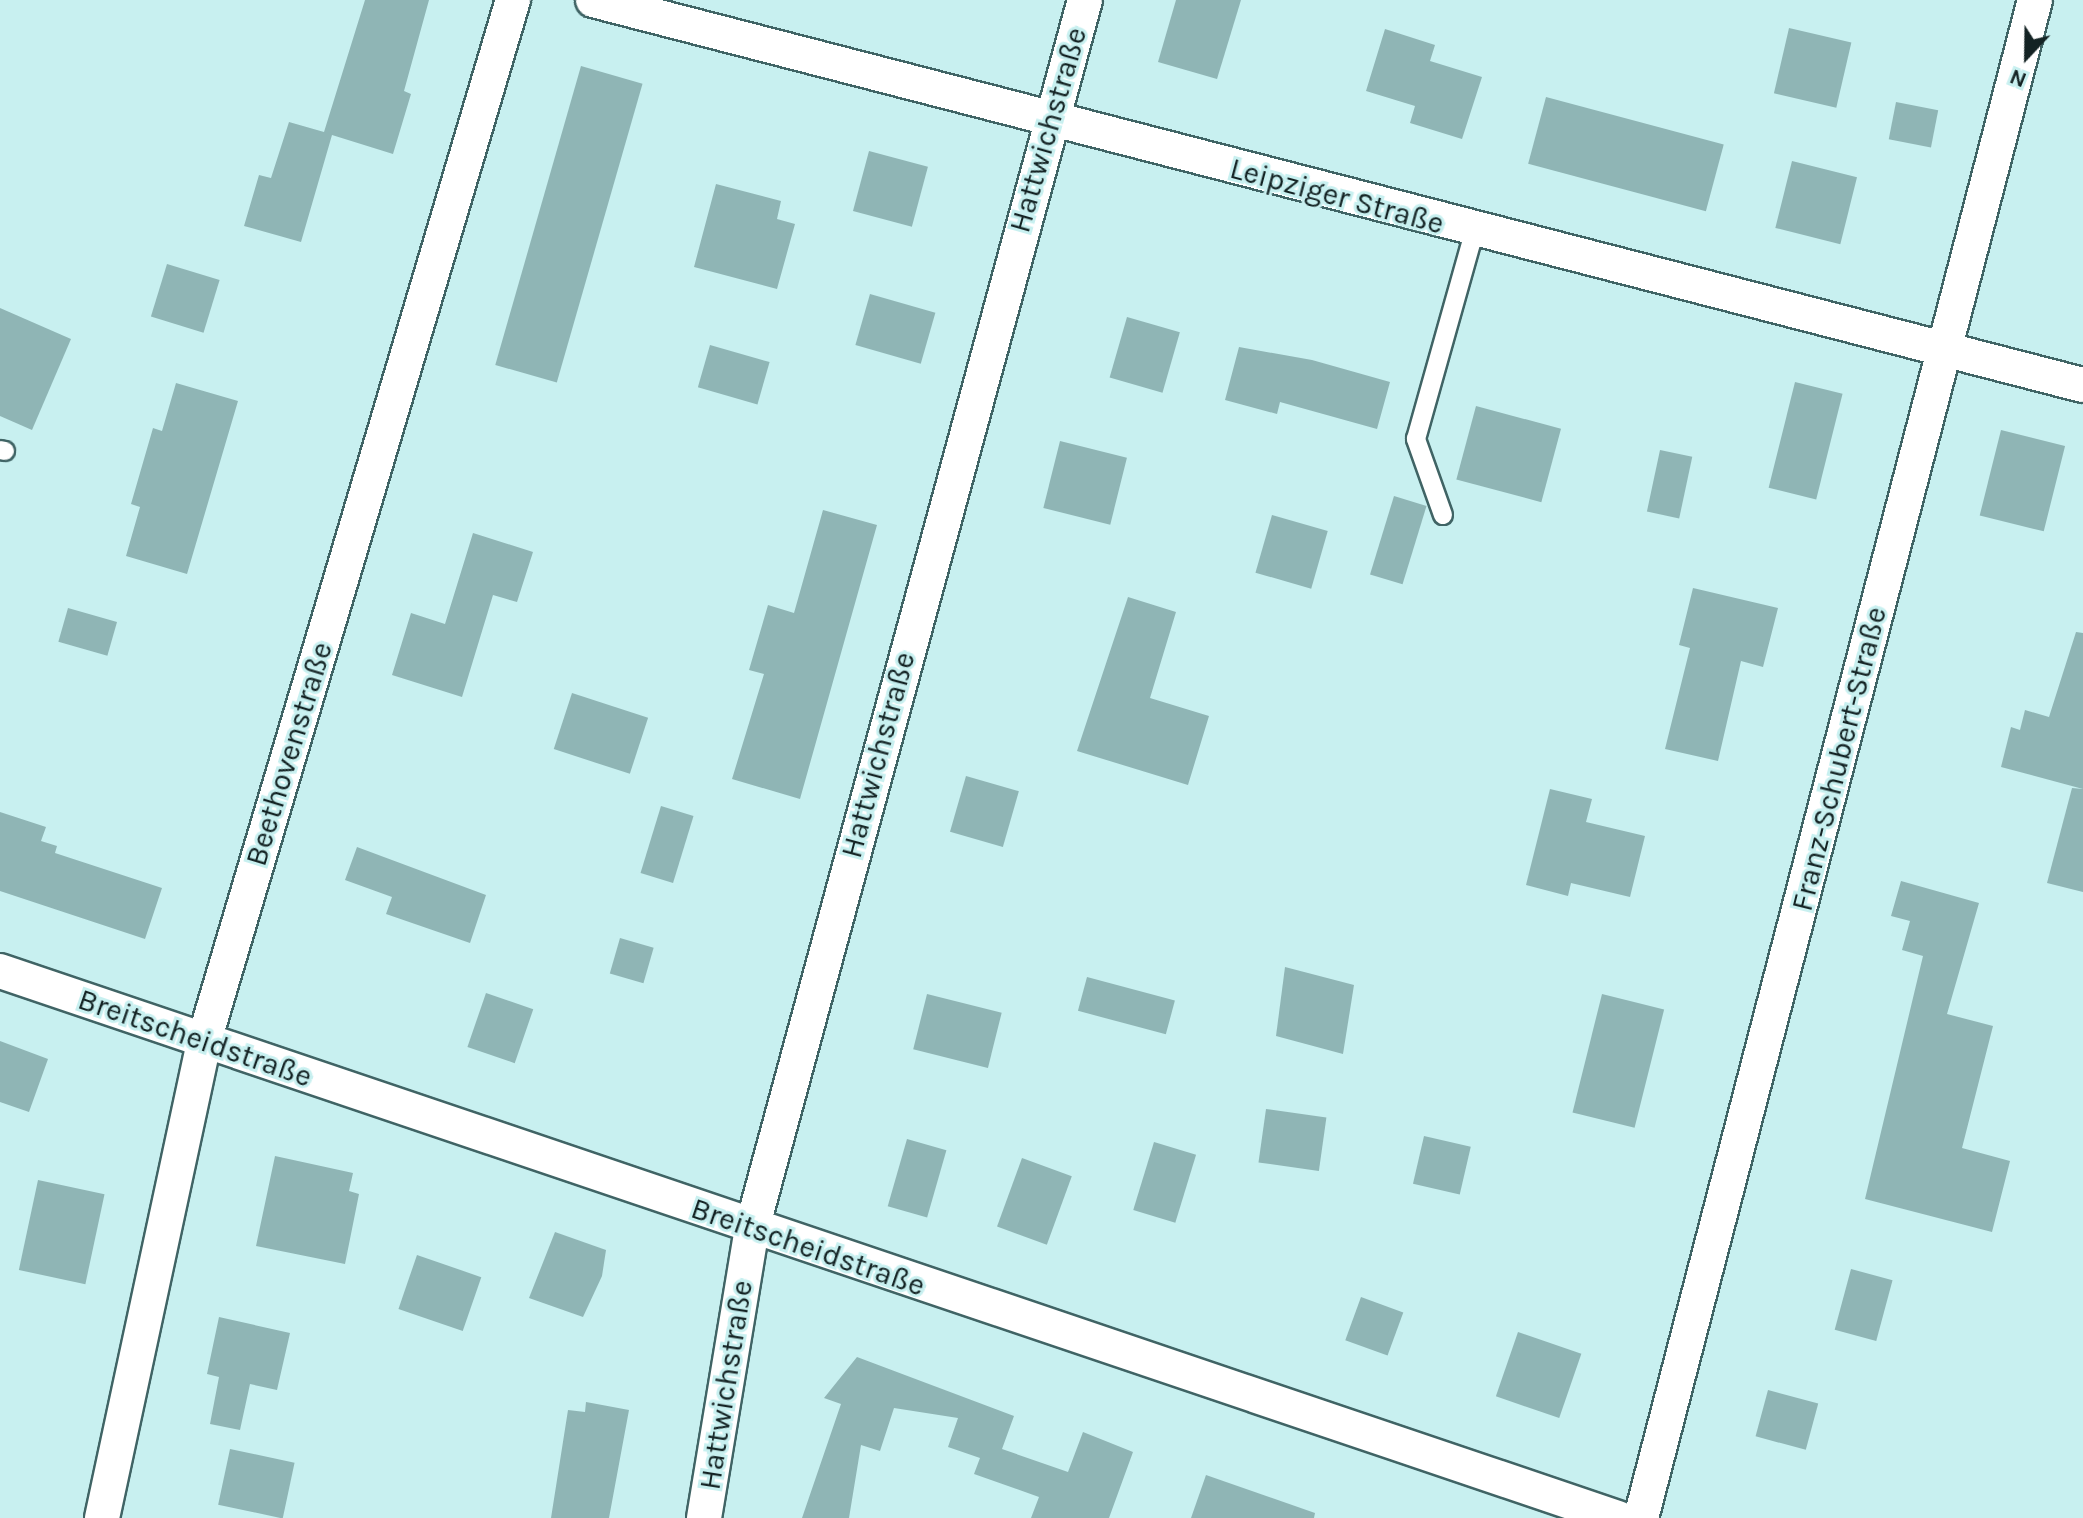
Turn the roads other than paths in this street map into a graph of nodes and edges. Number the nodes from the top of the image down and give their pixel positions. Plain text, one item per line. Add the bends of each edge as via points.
1 (513, 0) edge
2 (593, 0) edge
3 (1085, 0) edge
4 (2035, 0) edge
5 (1049, 120) junction
6 (1474, 232) junction
7 (1942, 350) junction
8 (2083, 385) edge
9 (1443, 515) dead end
10 (0, 971) edge
11 (204, 1041) junction
12 (752, 1228) junction
13 (102, 1518) edge
14 (704, 1518) edge
15 (1618, 1518) edge
16 (1641, 1518) edge

1 - 11 street, Beethovenstraße
2 - 5 street, Leipziger Straße
3 - 5 street, Hattwichstraße
4 - 7 street, Franz-Schubert-Straße
5 - 6 street, Leipziger Straße
5 - 12 street, Hattwichstraße
6 - 7 street, Leipziger Straße
6 - 9 lane via 1416,439
7 - 8 street, Leipziger Straße
7 - 16 street, Franz-Schubert-Straße
10 - 11 street, Breitscheidstraße
11 - 12 street, Breitscheidstraße
11 - 13 street, Beethovenstraße
12 - 14 street, Hattwichstraße
12 - 15 street, Breitscheidstraße

